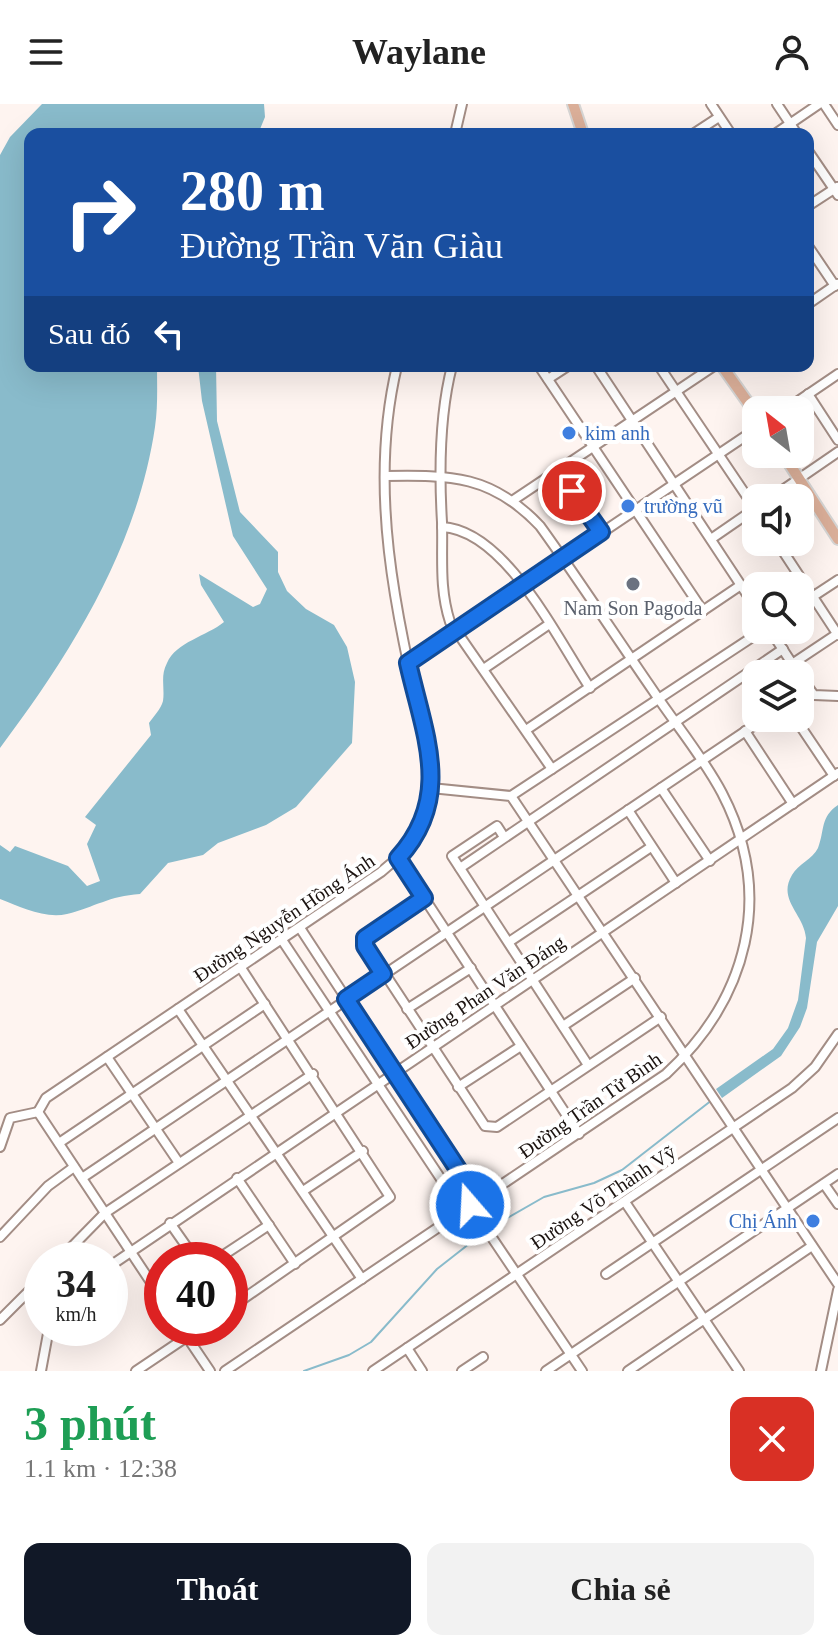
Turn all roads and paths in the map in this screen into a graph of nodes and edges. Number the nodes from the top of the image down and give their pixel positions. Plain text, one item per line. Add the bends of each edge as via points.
1 (462, 104) edge
2 (573, 104) edge
3 (711, 104) edge
4 (777, 104) edge
5 (822, 104) edge
6 (719, 117) junction
7 (790, 124) junction
8 (838, 125) edge
9 (456, 128) edge
10 (581, 128) edge
11 (702, 128) edge
12 (727, 128) edge
13 (784, 128) edge
14 (793, 128) edge
15 (814, 159) edge
16 (837, 190) edge
17 (814, 203) edge
18 (814, 254) edge
19 (836, 285) edge
20 (814, 300) edge
21 (396, 372) edge
22 (451, 372) edge
23 (543, 372) edge
24 (559, 372) edge
25 (600, 372) edge
26 (663, 372) edge
27 (705, 372) edge
28 (726, 372) edge
29 (838, 374) edge
30 (548, 379) junction
31 (676, 391) junction
32 (808, 394) junction
33 (743, 396) edge
34 (805, 396) edge
35 (632, 420) junction
36 (742, 438) edge
37 (838, 440) edge
38 (592, 447) junction
39 (838, 452) edge
40 (719, 454) junction
41 (792, 468) edge
42 (558, 470) junction
43 (440, 475) junction
44 (385, 476) junction
45 (799, 479) junction
46 (675, 483) junction
47 (792, 484) edge
48 (742, 488) edge
49 (512, 501) junction
50 (635, 509) junction
51 (742, 518) edge
52 (442, 527) junction
53 (601, 532) junction
54 (711, 539) junction
55 (838, 539) edge
56 (562, 558) junction
57 (838, 580) edge
58 (522, 585) junction
59 (741, 585) joint
60 (814, 596) edge
61 (814, 599) edge
62 (703, 611) junction
63 (548, 625) junction
64 (456, 630) junction
65 (838, 635) edge
66 (742, 644) edge
67 (780, 644) edge
68 (783, 649) junction
69 (632, 660) junction
70 (790, 660) edge
71 (798, 660) edge
72 (408, 663) junction
73 (485, 668) junction
74 (590, 688) junction
75 (814, 692) edge
76 (838, 694) edge
77 (659, 700) junction
78 (675, 722) junction
79 (526, 730) junction
80 (744, 732) edge
81 (746, 732) edge
82 (805, 732) edge
83 (701, 761) junction
84 (552, 769) junction
85 (836, 775) edge
86 (431, 788) junction
87 (661, 788) junction
88 (511, 796) junction
89 (793, 804) junction
90 (628, 810) junction
91 (529, 821) junction
92 (741, 840) junction
93 (651, 847) junction
94 (398, 858) junction
95 (555, 859) junction
96 (710, 861) junction
97 (676, 883) junction
98 (580, 895) junction
99 (424, 898) junction
100 (485, 906) junction
101 (300, 928) junction
102 (605, 931) junction
103 (447, 932) junction
104 (282, 940) junction
105 (509, 942) junction
106 (241, 968) junction
107 (471, 968) junction
108 (383, 974) junction
109 (635, 978) junction
110 (533, 979) junction
111 (346, 999) junction
112 (265, 1004) junction
113 (495, 1005) junction
114 (178, 1009) junction
115 (407, 1009) junction
116 (329, 1011) junction
117 (661, 1017) junction
118 (563, 1026) junction
119 (838, 1034) edge
120 (289, 1038) junction
121 (203, 1046) junction
122 (521, 1046) junction
123 (432, 1047) junction
124 (686, 1056) junction
125 (107, 1057) junction
126 (588, 1065) junction
127 (395, 1072) junction
128 (313, 1074) junction
129 (226, 1080) junction
130 (377, 1084) junction
131 (458, 1087) junction
132 (550, 1090) junction
133 (131, 1094) junction
134 (337, 1111) junction
135 (38, 1112) junction
136 (251, 1116) junction
137 (838, 1118) edge
138 (155, 1128) junction
139 (733, 1128) junction
140 (579, 1134) junction
141 (59, 1143) junction
142 (0, 1147) edge
143 (363, 1151) junction
144 (276, 1152) junction
145 (179, 1163) junction
146 (74, 1167) junction
147 (761, 1170) junction
148 (838, 1174) edge
149 (82, 1178) junction
150 (237, 1178) junction
151 (824, 1184) junction
152 (303, 1191) junction
153 (625, 1202) junction
154 (838, 1204) edge
155 (470, 1205) junction
156 (787, 1208) junction
157 (105, 1213) junction
158 (170, 1223) junction
159 (269, 1225) junction
160 (0, 1237) edge
161 (334, 1237) junction
162 (77, 1242) edge
163 (183, 1242) edge
164 (243, 1242) edge
165 (653, 1243) junction
166 (812, 1246) junction
167 (129, 1252) junction
168 (295, 1264) junction
169 (144, 1273) edge
170 (606, 1274) dead end
171 (517, 1275) junction
172 (362, 1279) junction
173 (679, 1281) junction
174 (838, 1287) edge
175 (24, 1296) edge
176 (248, 1296) edge
177 (704, 1319) junction
178 (0, 1320) edge
179 (46, 1346) edge
180 (174, 1346) edge
181 (193, 1346) edge
182 (407, 1348) junction
183 (570, 1354) junction
184 (483, 1357) dead end
185 (43, 1371) edge
186 (136, 1371) edge
187 (210, 1371) edge
188 (225, 1371) edge
189 (373, 1371) edge
190 (422, 1371) edge
191 (462, 1371) edge
192 (546, 1371) edge
193 (582, 1371) edge
194 (628, 1371) edge
195 (739, 1371) edge
196 (821, 1371) edge

1 - 9 street
2 - 10 main road
3 - 6 street
4 - 7 street
5 - 7 street
5 - 8 street
6 - 11 street
6 - 12 street
7 - 13 street
7 - 14 street
15 - 16 street
16 - 17 street
18 - 19 street
19 - 20 street
21 - 44 street, Đường Nguyễn Hồng Ánh
22 - 43 street
23 - 30 street
24 - 30 street
25 - 35 street
26 - 31 street
27 - 31 street
28 - 33 main road
29 - 32 street
30 - 38 street
31 - 35 street
31 - 40 street
32 - 34 street
32 - 37 street
35 - 38 street
35 - 46 street
36 - 40 street
38 - 42 street
38 - 50 street
39 - 45 street
40 - 46 street
40 - 48 street
41 - 45 main road
42 - 49 street
42 - 53 street
43 - 44 street, Đường Trần Tử Bình
43 - 49 street, Đường Trần Tử Bình via 473,480
43 - 52 street
44 - 72 street, Đường Nguyễn Hồng Ánh via 392,587
45 - 47 street
45 - 55 main road
46 - 50 street
46 - 54 street
49 - 56 street, Đường Trần Tử Bình via 540,526
50 - 53 street
50 - 62 street
51 - 54 street
52 - 58 street via 466,531 490,546
52 - 64 street via 440,572 445,607
53 - 56 street
54 - 59 street
56 - 58 street
56 - 69 street, Đường Trần Tử Bình
57 - 60 street
58 - 63 street
58 - 64 street
59 - 62 street
61 - 65 street
62 - 69 street
63 - 73 street
63 - 74 street
64 - 72 street
64 - 73 street
65 - 71 street
66 - 77 street
67 - 68 street
68 - 70 street
68 - 78 street
69 - 74 street
69 - 77 street, Đường Trần Tử Bình
72 - 86 street, Đường Nguyễn Hồng Ánh via 431,764
73 - 79 street
74 - 79 street
75 - 76 street via 822,697
77 - 78 street, Đường Trần Tử Bình
77 - 84 street
78 - 83 street, Đường Trần Tử Bình
78 - 91 street
79 - 84 street
80 - 83 street
81 - 89 street
82 - 85 street
83 - 87 street
83 - 92 street, Đường Trần Tử Bình
84 - 88 street
85 - 89 street, Đường Phan Văn Đáng
86 - 88 street
86 - 94 street, Đường Nguyễn Hồng Ánh via 422,824
87 - 90 street
87 - 96 street
88 - 91 street
89 - 92 street, Đường Phan Văn Đáng
90 - 93 street
90 - 95 street
91 - 95 street
91 - 100 street via 504,837 497,826 452,856
92 - 96 street, Đường Phan Văn Đáng
92 - 124 street, Đường Trần Tử Bình via 749,896 744,946 725,1002
93 - 97 street
93 - 98 street
94 - 99 street
94 - 101 street, Đường Nguyễn Hồng Ánh
95 - 98 street
95 - 100 street
96 - 97 street, Đường Phan Văn Đáng
97 - 102 street, Đường Phan Văn Đáng
98 - 102 street
98 - 105 street
99 - 103 street
99 - 108 street via 365,938
100 - 103 street
100 - 105 street
101 - 104 street, Đường Nguyễn Hồng Ánh
101 - 111 street
102 - 109 street
102 - 110 street, Đường Phan Văn Đáng
103 - 107 street
103 - 108 street
104 - 106 street, Đường Nguyễn Hồng Ánh
104 - 116 street
105 - 110 street
106 - 112 street
106 - 114 street, Đường Nguyễn Hồng Ánh
107 - 113 street
107 - 115 street
108 - 111 street
108 - 115 street
109 - 117 street
109 - 118 street
110 - 113 street, Đường Phan Văn Đáng
110 - 118 street
111 - 116 street
111 - 127 street
112 - 120 street
112 - 121 street
113 - 122 street
113 - 123 street, Đường Phan Văn Đáng
114 - 121 street
114 - 125 street, Đường Nguyễn Hồng Ánh
115 - 123 street
116 - 120 street
116 - 130 street
117 - 124 street
117 - 126 street
118 - 126 street
119 - 139 street, Đường Võ Thành Vỹ via 806,1077
120 - 128 street
120 - 129 street
121 - 129 street
121 - 133 street
122 - 131 street
122 - 132 street
123 - 127 street, Đường Phan Văn Đáng
123 - 131 street
124 - 139 street
124 - 140 street, Đường Trần Tử Bình
125 - 133 street
125 - 135 street, Đường Nguyễn Hồng Ánh via 46,1098
126 - 132 street
127 - 130 street, Đường Phan Văn Đáng
127 - 155 street via 469,1186
128 - 134 street
128 - 136 street
129 - 136 street
129 - 138 street
130 - 134 street, Đường Phan Văn Đáng
130 - 155 street via 453,1197
131 - 132 street via 485,1126 493,1129
132 - 140 street
133 - 138 street
133 - 141 street
134 - 143 street
134 - 144 street, Đường Phan Văn Đáng
135 - 141 street
135 - 142 street, Đường Nguyễn Hồng Ánh via 10,1118
136 - 144 street
136 - 145 street
137 - 147 street
138 - 145 street
138 - 149 street
139 - 147 street
139 - 153 street, Đường Võ Thành Vỹ
140 - 155 street, Đường Trần Tử Bình
141 - 146 street
143 - 152 street
143 - 161 street via 390,1197
144 - 150 street, Đường Phan Văn Đáng
144 - 152 street
145 - 157 street
146 - 149 street
146 - 160 street via 48,1186
147 - 156 street
147 - 165 street
148 - 151 street
149 - 157 street
150 - 158 street, Đường Phan Văn Đáng
150 - 159 street
151 - 154 street
151 - 156 street
152 - 161 street
153 - 165 street
153 - 171 street, Đường Võ Thành Vỹ
155 - 171 street
155 - 172 street, Đường Trần Tử Bình
156 - 166 street
156 - 173 street
157 - 162 street
157 - 167 street
158 - 163 street
158 - 167 street, Đường Phan Văn Đáng
159 - 164 street
159 - 168 street
161 - 168 street
161 - 172 street
165 - 170 street
165 - 173 street
166 - 174 street
166 - 177 street
167 - 169 street
168 - 176 street
171 - 182 street, Đường Võ Thành Vỹ
171 - 183 street
172 - 188 street, Đường Trần Tử Bình
173 - 177 street
173 - 183 street
174 - 196 street
175 - 178 street
177 - 194 street
177 - 195 street
179 - 185 street
180 - 186 street
181 - 187 street
182 - 189 street, Đường Võ Thành Vỹ
182 - 190 street
183 - 192 street
183 - 193 street
184 - 191 street

